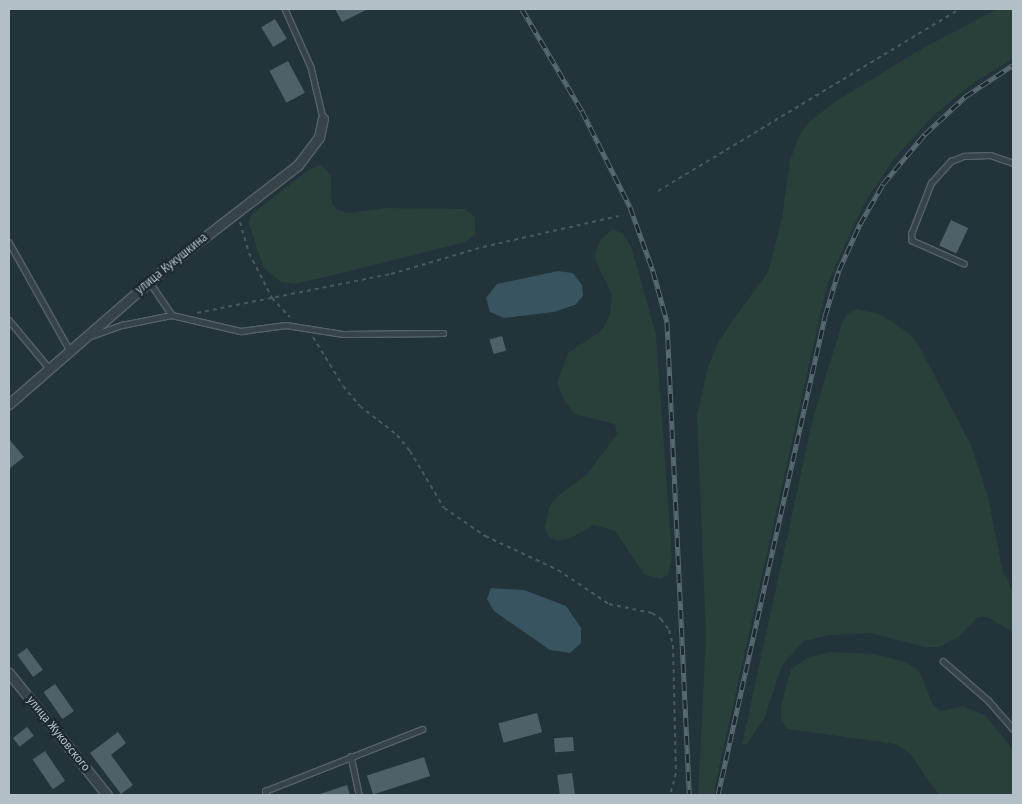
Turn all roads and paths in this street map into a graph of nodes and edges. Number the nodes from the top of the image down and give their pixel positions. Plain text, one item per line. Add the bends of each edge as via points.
1 (285, 9) edge
2 (960, 9) edge
3 (323, 118) joint
4 (1013, 163) edge
5 (658, 191) dead end
6 (240, 210) junction
7 (618, 216) dead end
8 (9, 242) edge
9 (964, 264) dead end
10 (149, 281) junction
11 (272, 298) junction
12 (195, 313) dead end
13 (172, 315) junction
14 (9, 320) edge
15 (303, 328) junction
16 (444, 334) dead end
17 (79, 340) junction
18 (69, 349) junction
19 (49, 368) junction
20 (9, 404) edge
21 (943, 662) dead end
22 (9, 673) edge
23 (422, 729) dead end
24 (1013, 729) edge
25 (351, 756) junction
26 (107, 795) edge
27 (266, 795) edge
28 (359, 795) edge
29 (670, 795) edge

1 - 3 lane via 311,67
2 - 5 path
3 - 6 street, улица Кукушкина via 319,137 298,165
4 - 9 lane via 990,155 964,156 951,162 931,183 911,234 912,241
6 - 10 street, улица Кукушкина
6 - 11 path via 241,233
7 - 11 path via 482,247 391,274
8 - 18 lane
10 - 13 lane
10 - 17 street, улица Кукушкина
11 - 12 path
11 - 15 path
13 - 15 lane via 241,331 286,325
13 - 17 lane via 122,325
14 - 19 lane
15 - 16 lane via 352,334
15 - 29 path via 311,334 343,386 360,406 397,435 410,451 444,508 485,536 558,570 609,604 652,613 661,619 669,630 673,645 676,773
17 - 18 street, улица Кукушкина
18 - 19 street, улица Кукушкина
19 - 20 street, улица Кукушкина
21 - 24 lane via 988,700
22 - 26 street, улица Жуковского
23 - 25 lane
25 - 27 lane via 265,791
25 - 28 lane

